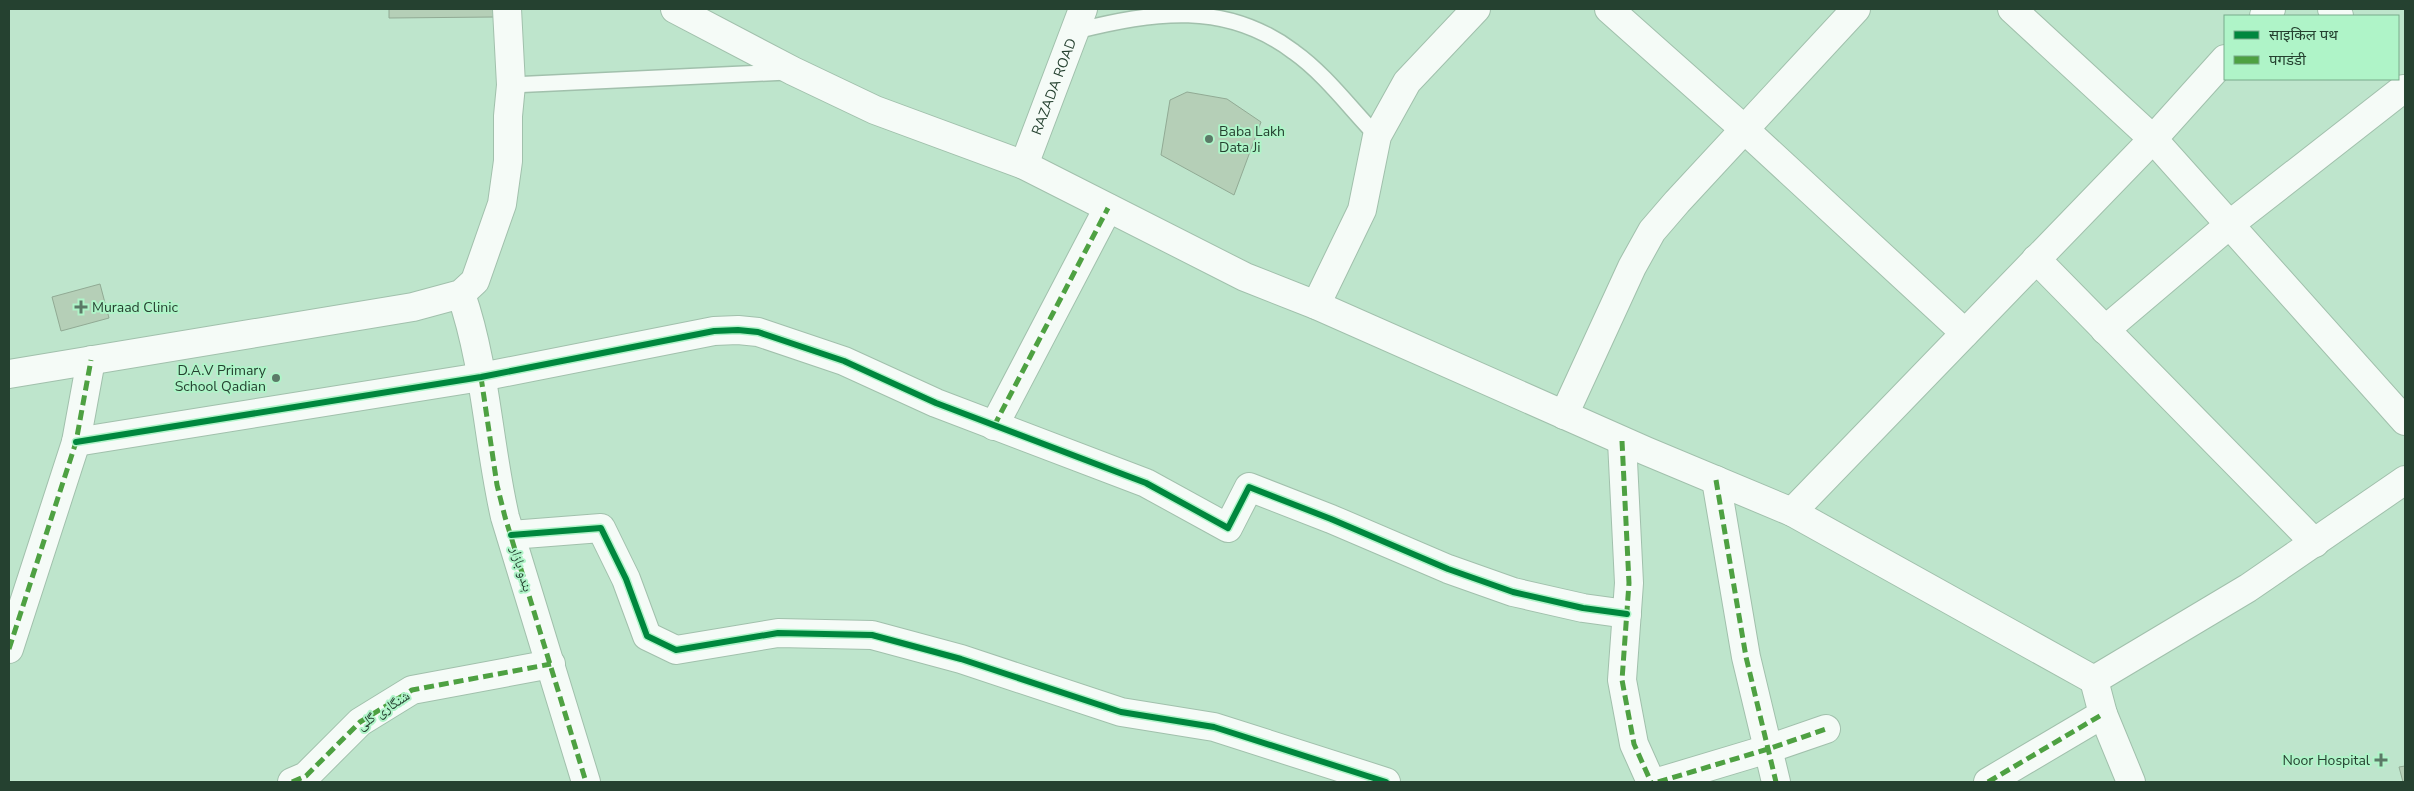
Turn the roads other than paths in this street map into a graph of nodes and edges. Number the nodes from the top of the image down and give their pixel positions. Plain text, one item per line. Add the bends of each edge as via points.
1 (507, 9) edge
2 (675, 9) edge
3 (1476, 9) edge
4 (1609, 9) edge
5 (1856, 9) edge
6 (2012, 9) edge
7 (1079, 20) edge
8 (2224, 60) edge
9 (793, 71) junction
10 (511, 85) junction
11 (2401, 87) edge
12 (1744, 129) junction
13 (1377, 136) junction
14 (2153, 139) junction
15 (1024, 165) junction
16 (1108, 208) junction
17 (2229, 224) junction
18 (2036, 259) junction
19 (461, 294) junction
20 (1316, 305) junction
21 (2105, 330) junction
22 (1965, 333) junction
23 (91, 360) junction
24 (9, 374) edge
25 (481, 377) junction
26 (1564, 415) junction
27 (2405, 421) edge
28 (994, 426) junction
29 (1622, 441) junction
30 (76, 442) junction
31 (1716, 480) junction
32 (2405, 480) edge
33 (1792, 512) junction
34 (511, 535) junction
35 (2315, 543) junction
36 (1626, 614) junction
37 (9, 649) edge
38 (551, 664) junction
39 (2094, 680) junction
40 (2103, 714) junction
41 (1826, 729) dead end
42 (1768, 749) junction
43 (292, 782) edge
44 (586, 782) edge
45 (1386, 782) edge
46 (1651, 782) edge
47 (1658, 782) edge
48 (1776, 782) edge
49 (1988, 782) edge
50 (2131, 782) edge

1 - 10 street
2 - 9 street
3 - 13 street via 1407,82
4 - 12 street
5 - 12 street
6 - 14 street
7 - 13 lane via 1176,14 1239,22 1267,33 1295,52
7 - 15 street, RAZADA ROAD
8 - 14 street
9 - 10 lane
9 - 15 street via 875,110
10 - 19 street via 508,161 502,204 475,281
11 - 17 street
12 - 22 street
12 - 26 street via 1652,231 1632,266
13 - 20 street via 1362,210
14 - 17 street
14 - 18 street
15 - 16 street
16 - 20 street via 1245,276
16 - 28 street
17 - 21 street
17 - 27 street
18 - 21 street
18 - 22 street
19 - 23 street via 413,307
19 - 25 street, ہندو بازار via 476,342
20 - 26 street
21 - 35 street
22 - 33 street
23 - 24 street
23 - 30 street
25 - 28 street via 714,331 738,330 758,332 844,361 936,404
25 - 30 street
25 - 34 street, ہندو بازار via 498,485
26 - 29 street
28 - 36 street via 1146,483 1228,528 1249,487 1448,569 1513,592
29 - 31 street
29 - 36 street via 1629,583
30 - 37 street
31 - 33 street
31 - 42 street via 1746,657
32 - 35 street
33 - 39 street
34 - 38 street, ہندو بازار
34 - 45 street via 601,528 626,579 647,636 676,650 778,633 872,635 961,659 1121,712 1214,727
35 - 39 street via 2193,622
36 - 46 street via 1622,680 1634,744
38 - 43 street, شنگاری گلی via 412,690 360,722 306,776
38 - 44 street, ہندو بازار
39 - 40 street
40 - 49 street
40 - 50 street
41 - 42 street
42 - 47 street
42 - 48 street

